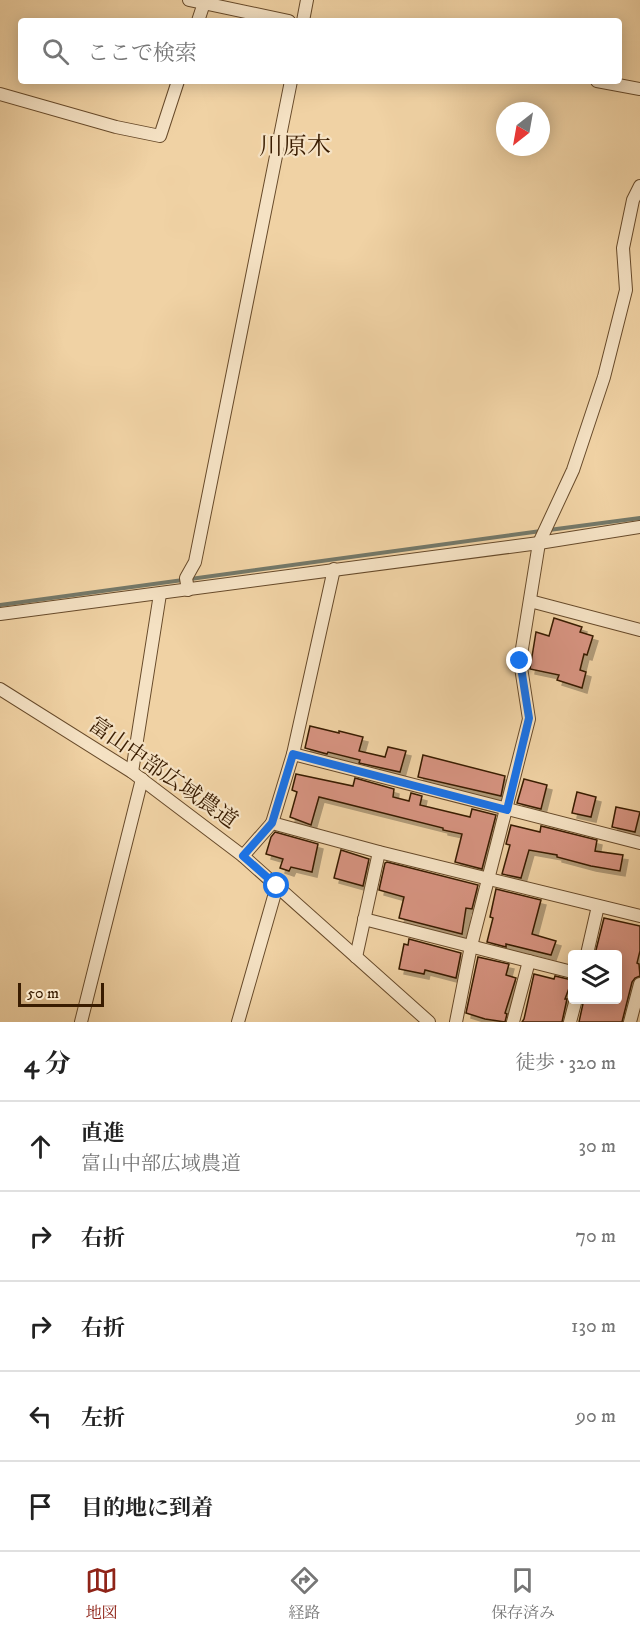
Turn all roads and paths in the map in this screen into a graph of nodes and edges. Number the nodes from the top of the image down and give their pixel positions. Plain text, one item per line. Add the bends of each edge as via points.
1 (189, 0) edge
2 (308, 0) edge
3 (204, 3) junction
4 (199, 18) edge
5 (275, 18) edge
6 (304, 18) edge
7 (177, 84) edge
8 (290, 84) edge
9 (613, 84) edge
10 (640, 89) edge
11 (0, 94) edge
12 (640, 186) edge
13 (637, 200) edge
14 (640, 527) edge
15 (540, 543) junction
16 (334, 569) junction
17 (188, 590) junction
18 (160, 594) junction
19 (530, 601) junction
20 (0, 614) edge
21 (640, 630) edge
22 (0, 689) edge
23 (293, 754) junction
24 (137, 775) junction
25 (507, 810) junction
26 (272, 823) junction
27 (640, 843) edge
28 (379, 852) junction
29 (243, 856) junction
30 (488, 878) junction
31 (277, 886) junction
32 (598, 906) junction
33 (640, 916) edge
34 (364, 919) junction
35 (471, 946) junction
36 (588, 950) edge
37 (356, 957) junction
38 (528, 960) junction
39 (568, 971) edge
40 (640, 984) edge
41 (575, 1004) edge
42 (81, 1022) edge
43 (238, 1022) edge
44 (429, 1022) edge
45 (456, 1022) edge
46 (513, 1022) edge
47 (570, 1022) edge
48 (630, 1022) edge

1 - 3 street
2 - 6 street
3 - 4 street
3 - 5 street
7 - 11 street via 160,136
8 - 17 street via 195,562 186,578
9 - 10 street
12 - 13 street
13 - 15 street via 623,248 626,290 604,377 573,470
14 - 15 street
15 - 16 street
15 - 19 street
16 - 17 street
16 - 23 street
17 - 18 street
18 - 20 street
18 - 24 street
19 - 21 street
19 - 25 street via 520,661 529,718
22 - 24 street, 富山中部広域農道
23 - 25 street
23 - 26 street
24 - 29 street, 富山中部広域農道
24 - 42 street
25 - 27 street
25 - 30 street
26 - 28 street
26 - 29 street
28 - 30 street
28 - 34 street
29 - 31 street, 富山中部広域農道
30 - 32 street
30 - 35 street
31 - 37 street, 富山中部広域農道
31 - 43 street
32 - 33 street
32 - 36 street
34 - 35 street
34 - 37 street
35 - 38 street
35 - 45 street
37 - 44 street, 富山中部広域農道
38 - 39 street
38 - 46 street
40 - 48 street
41 - 47 street

